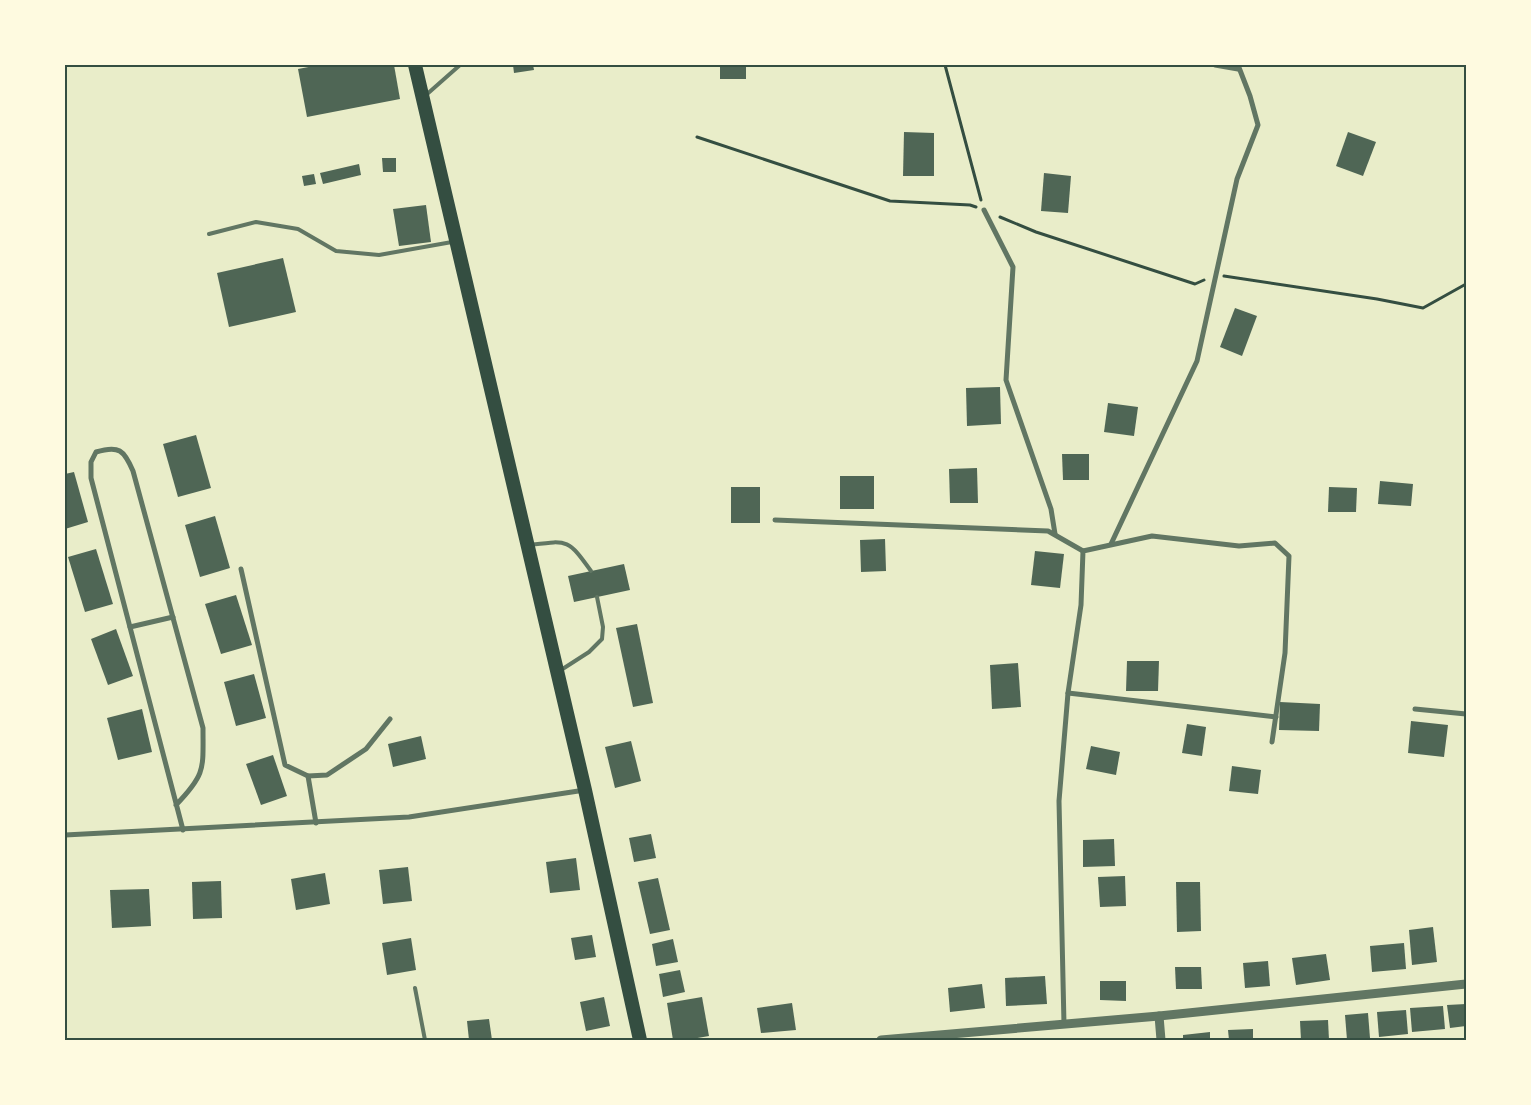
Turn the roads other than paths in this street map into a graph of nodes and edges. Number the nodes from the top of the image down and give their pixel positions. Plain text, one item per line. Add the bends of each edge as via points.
1 (415, 65) edge
2 (460, 65) edge
3 (1214, 65) edge
4 (1238, 67) edge
5 (423, 97) junction
6 (984, 210) road end
7 (209, 234) dead end
8 (456, 241) junction
9 (775, 520) dead end
10 (1055, 534) junction
11 (1111, 544) junction
12 (527, 546) junction
13 (1083, 551) junction
14 (241, 570) dead end
15 (591, 571) dead end
16 (597, 597) dead end
17 (173, 617) junction
18 (130, 627) junction
19 (557, 672) junction
20 (1068, 692) junction
21 (1416, 709) dead end
22 (1466, 714) edge
23 (1276, 717) junction
24 (390, 719) dead end
25 (1272, 742) dead end
26 (308, 776) junction
27 (585, 790) junction
28 (176, 805) junction
29 (316, 823) junction
30 (183, 830) junction
31 (65, 835) edge
32 (1466, 984) edge
33 (415, 988) dead end
34 (1159, 1016) junction
35 (1064, 1024) junction
36 (425, 1040) edge
37 (639, 1040) edge
38 (880, 1040) edge
39 (1161, 1040) edge

1 - 5 highway
2 - 5 lane
3 - 4 street
4 - 11 street via 1258,126 1237,178 1197,361
5 - 8 highway
6 - 10 street via 1013,267 1006,380 1051,508
7 - 8 lane via 256,222 298,229 336,250 380,255
8 - 12 highway
9 - 10 street via 1048,530
10 - 13 street
11 - 13 street
11 - 23 street via 1152,536 1239,546 1275,543 1290,556 1286,653
12 - 15 lane via 558,542 575,548
12 - 19 highway
13 - 20 street via 1081,605
14 - 26 street via 285,765
16 - 19 lane via 602,640
17 - 18 street
17 - 18 street via 134,471 119,449 105,449 96,452 91,462 91,478
17 - 28 street via 203,728 202,771 194,787
18 - 28 street
19 - 27 highway
20 - 23 street
20 - 35 street via 1059,801
21 - 22 street
23 - 25 street
24 - 26 street via 366,749 328,775
26 - 29 street
27 - 29 street via 409,817
27 - 37 highway
28 - 30 street
29 - 30 street
30 - 31 street
32 - 34 street
33 - 36 lane
34 - 35 street
34 - 39 street
35 - 38 street

